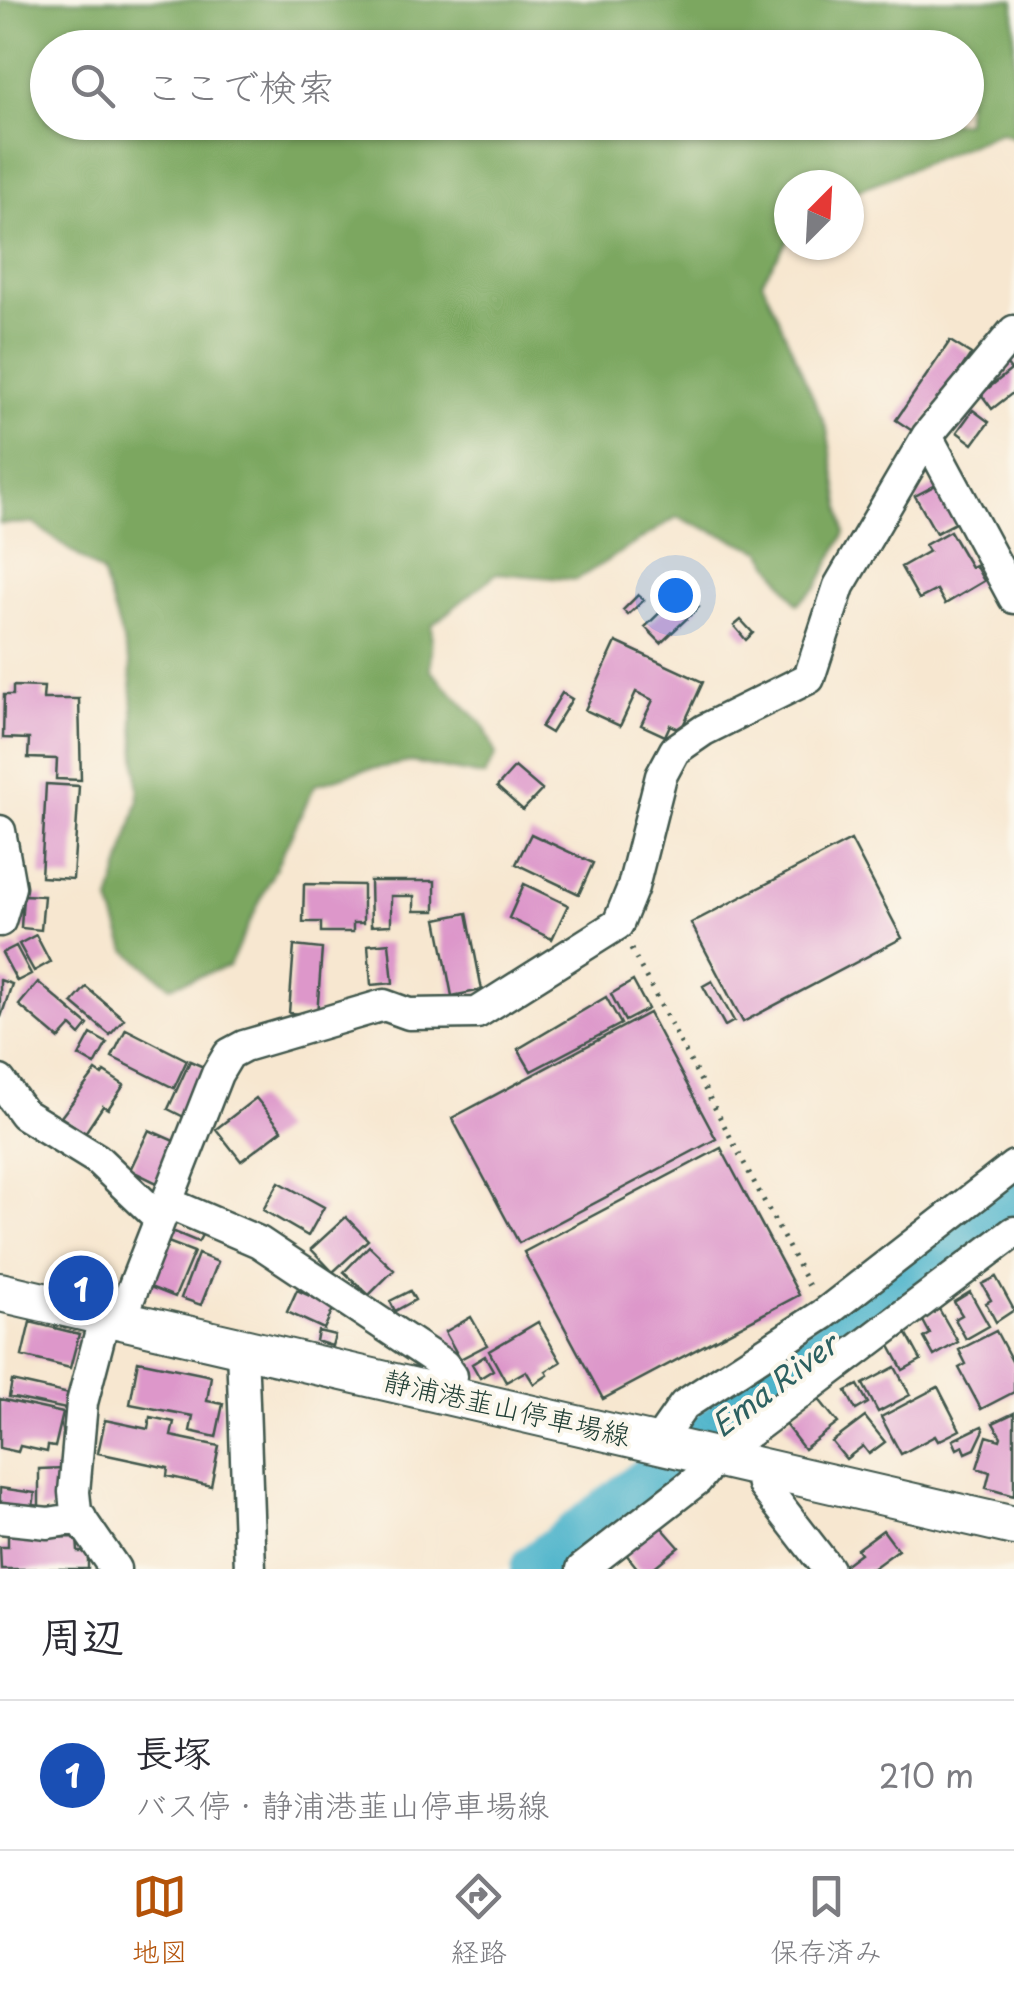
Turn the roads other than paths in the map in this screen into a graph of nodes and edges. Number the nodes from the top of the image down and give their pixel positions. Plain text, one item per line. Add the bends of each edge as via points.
1 (1014, 331) edge
2 (927, 436) junction
3 (1014, 598) edge
4 (0, 831) edge
5 (0, 921) edge
6 (0, 1081) edge
7 (1014, 1166) edge
8 (163, 1211) junction
9 (1014, 1232) edge
10 (0, 1292) edge
11 (113, 1317) junction
12 (242, 1348) junction
13 (450, 1395) junction
14 (667, 1444) junction
15 (717, 1456) junction
16 (759, 1466) junction
17 (0, 1518) edge
18 (81, 1518) junction
19 (1014, 1526) edge
20 (115, 1569) edge
21 (250, 1569) edge
22 (582, 1569) edge
23 (828, 1569) edge

1 - 2 street
2 - 3 street
2 - 8 street via 839,586 808,678 675,750 661,776 618,924 476,1013 410,1014 384,1005 229,1054
4 - 5 street via 10,887
6 - 8 street via 24,1114
7 - 14 street via 824,1314 684,1405
8 - 11 street
8 - 13 street via 258,1242 444,1365 452,1376
9 - 15 street
10 - 11 main road, 静浦港韮山停車場線
11 - 12 main road, 静浦港韮山停車場線
11 - 18 street via 82,1403 74,1492
12 - 13 main road, 静浦港韮山停車場線
12 - 21 street
13 - 14 main road, 静浦港韮山停車場線
14 - 15 main road, 静浦港韮山停車場線
15 - 16 main road, 静浦港韮山停車場線
15 - 22 street via 697,1480
16 - 19 main road, 静浦港韮山停車場線
16 - 23 street via 764,1485
17 - 18 street
18 - 20 street

